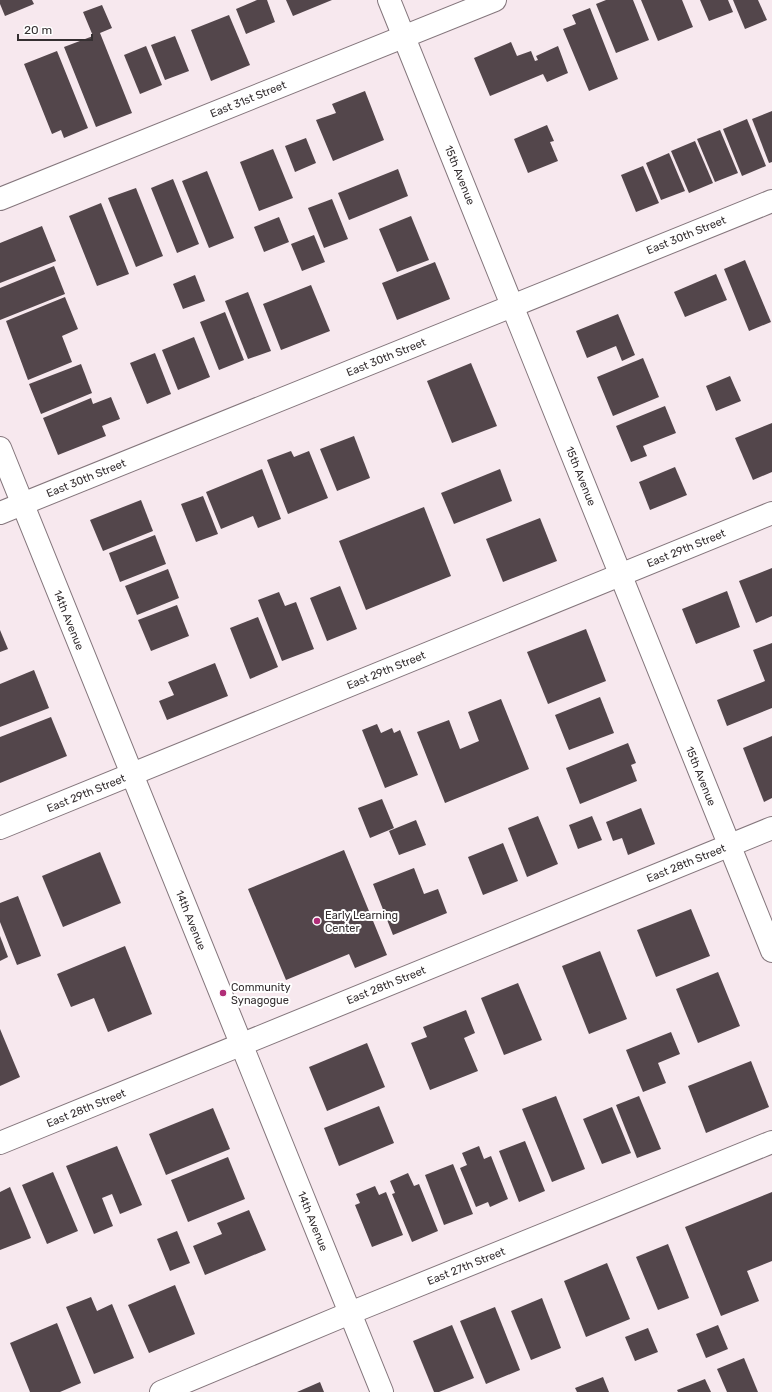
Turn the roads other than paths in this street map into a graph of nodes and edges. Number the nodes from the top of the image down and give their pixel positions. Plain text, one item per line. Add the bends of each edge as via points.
1 (389, 0) edge
2 (496, 0) edge
3 (404, 37) junction
4 (0, 198) edge
5 (772, 201) edge
6 (513, 305) junction
7 (0, 448) edge
8 (22, 504) junction
9 (0, 513) edge
10 (772, 513) edge
11 (620, 574) junction
12 (132, 774) junction
13 (0, 828) edge
14 (772, 828) edge
15 (729, 845) junction
16 (772, 951) edge
17 (242, 1045) junction
18 (772, 1142) edge
19 (0, 1143) edge
20 (350, 1313) junction
21 (160, 1392) edge
22 (382, 1392) edge

1 - 3 street, 15th Avenue
2 - 3 street, East 31st Street
3 - 4 street, East 31st Street
3 - 6 street, 15th Avenue
5 - 6 street, East 30th Street
6 - 8 street, East 30th Street
6 - 11 street, 15th Avenue
7 - 8 street, 14th Avenue
8 - 9 street, East 30th Street
8 - 12 street, 14th Avenue
10 - 11 street, East 29th Street
11 - 12 street, East 29th Street
11 - 15 street, 15th Avenue
12 - 13 street, East 29th Street
12 - 17 street, 14th Avenue
14 - 15 street, East 28th Street
15 - 16 street, 15th Avenue
15 - 17 street, East 28th Street
17 - 19 street, East 28th Street
17 - 20 street, 14th Avenue
18 - 20 street, East 27th Street
20 - 21 street, East 27th Street
20 - 22 street, 14th Avenue

